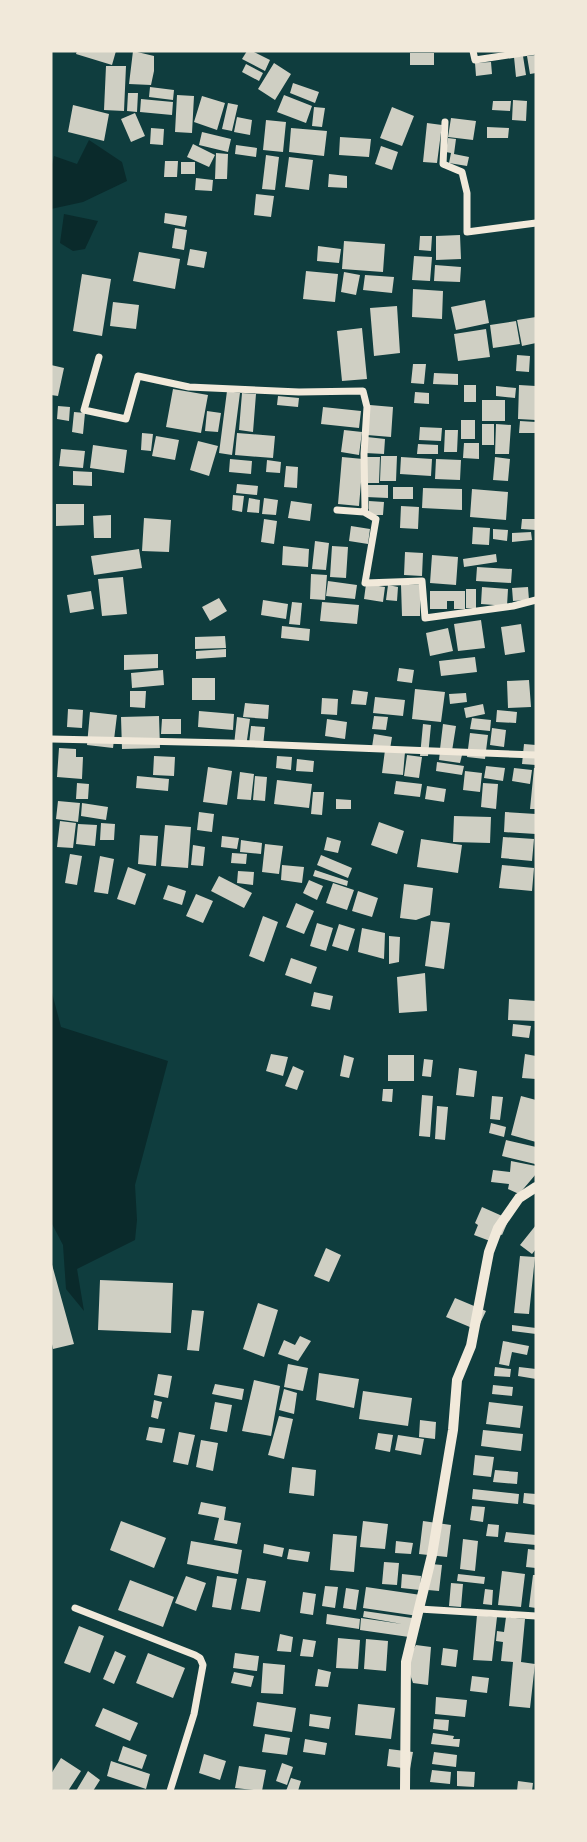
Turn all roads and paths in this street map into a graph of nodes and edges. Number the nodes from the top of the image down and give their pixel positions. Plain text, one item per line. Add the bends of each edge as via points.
1 (473, 51) edge
2 (536, 51) edge
3 (445, 121) dead end
4 (536, 223) edge
5 (99, 357) dead end
6 (337, 510) dead end
7 (364, 512) junction
8 (536, 600) edge
9 (51, 739) edge
10 (536, 755) edge
11 (536, 1187) edge
12 (75, 1608) dead end
13 (419, 1609) junction
14 (536, 1616) edge
15 (170, 1791) edge
16 (405, 1791) edge

1 - 2 street via 475,60
3 - 4 street via 443,164 462,172 467,232
5 - 7 street via 84,410 126,419 138,376 189,387 363,391 367,407
6 - 7 street
7 - 8 street via 376,519 365,583 422,581 425,618
9 - 10 street
11 - 13 street via 519,1198 498,1228 489,1252 471,1346 457,1380 453,1430
12 - 15 street via 195,1655 202,1662 194,1714
13 - 14 street
13 - 16 street via 406,1662

